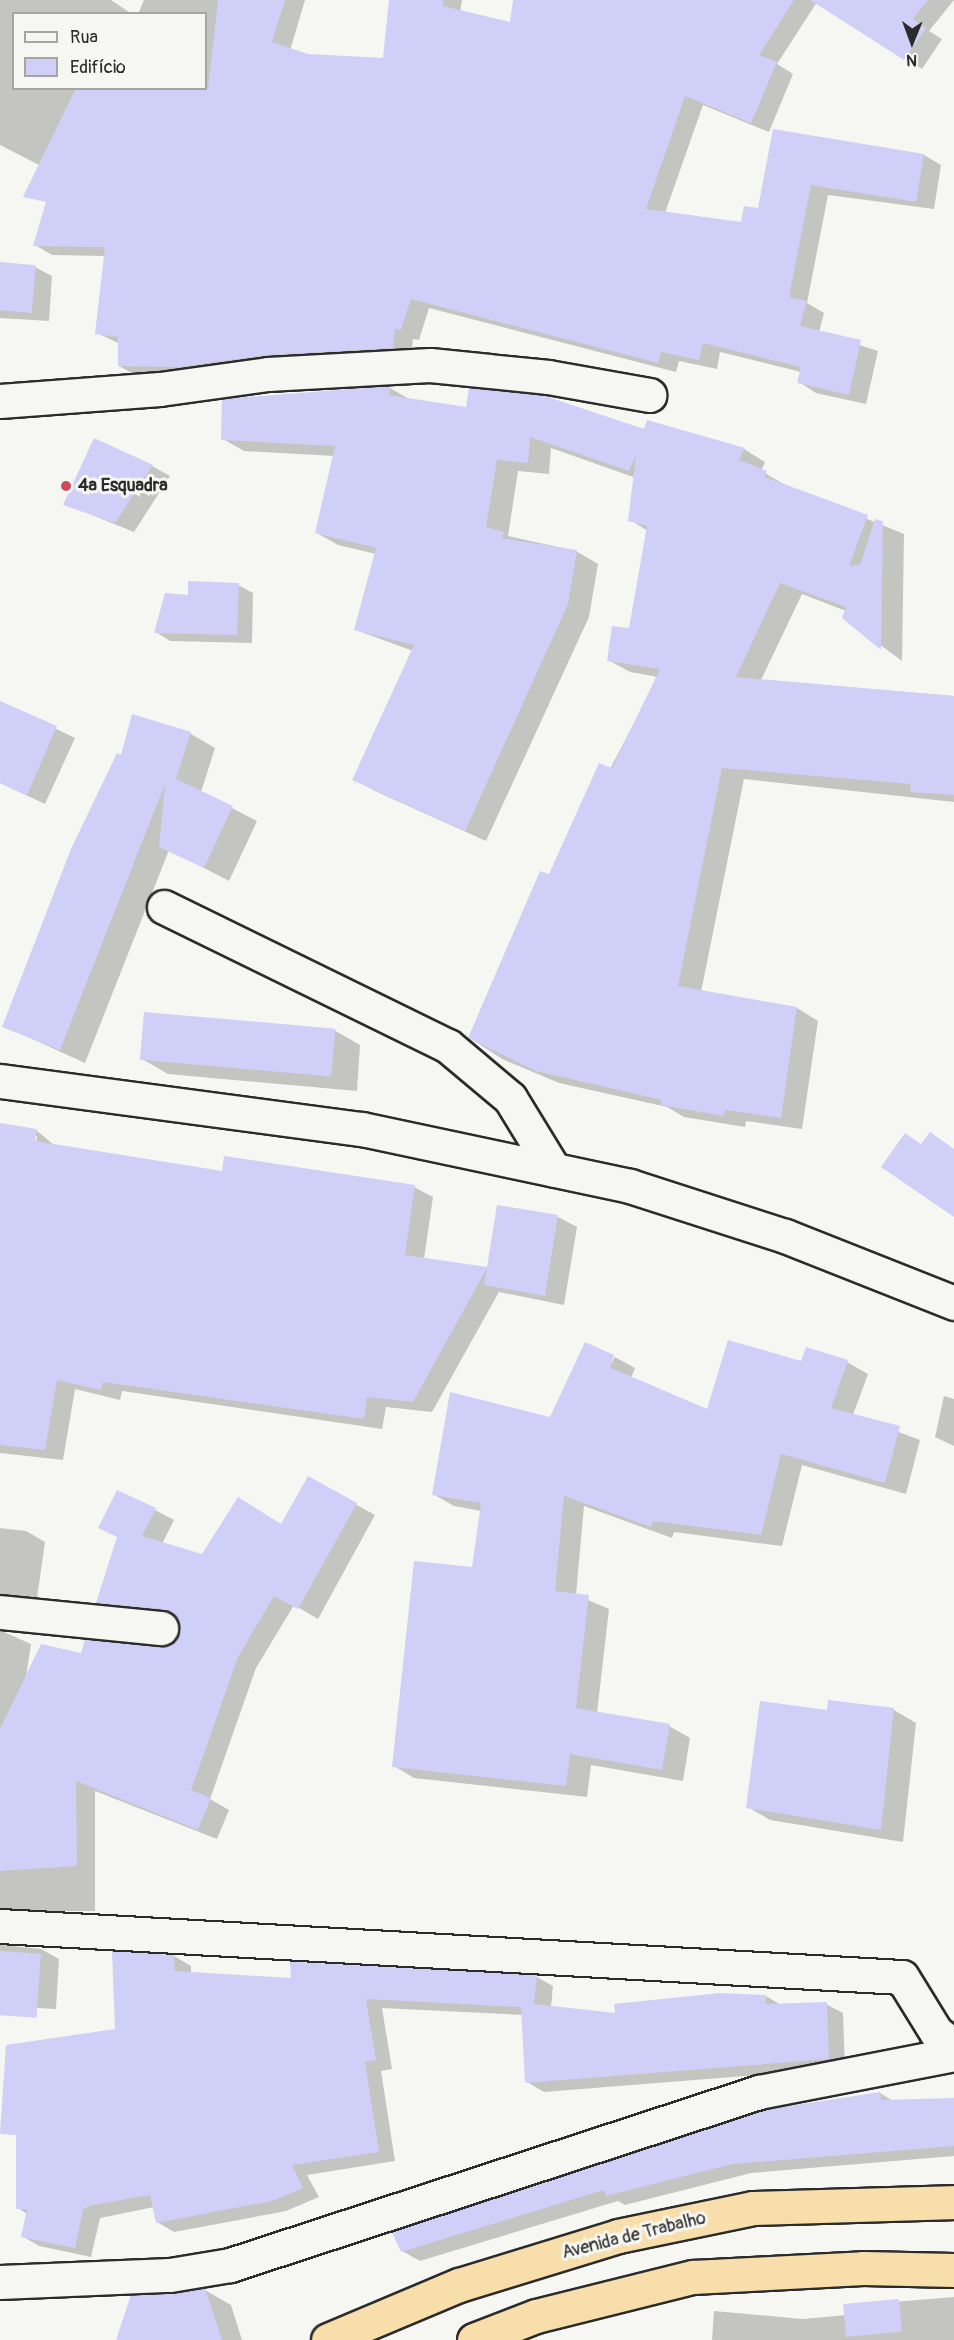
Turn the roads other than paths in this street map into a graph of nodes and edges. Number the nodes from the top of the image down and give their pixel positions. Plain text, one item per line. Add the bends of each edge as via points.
1 (649, 396) dead end
2 (0, 401) edge
3 (164, 907) dead end
4 (0, 1081) edge
5 (554, 1170) junction
6 (954, 1303) edge
7 (0, 1612) edge
8 (160, 1628) dead end
9 (0, 1926) edge
10 (954, 2046) edge
11 (954, 2054) edge
12 (954, 2202) edge
13 (954, 2270) edge
14 (0, 2282) edge
15 (328, 2340) edge
16 (474, 2340) edge

1 - 2 street via 548,377 430,365 268,374 160,389
3 - 5 street via 448,1046 510,1098
4 - 5 street via 362,1129
5 - 6 street via 630,1186 785,1236
7 - 8 street
9 - 10 street via 902,1977 936,2032
11 - 14 street via 759,2092 230,2265 170,2275
12 - 15 highway, Avenida de Trabalho via 753,2208 618,2236 459,2285
13 - 16 highway via 863,2268 693,2277 536,2316

